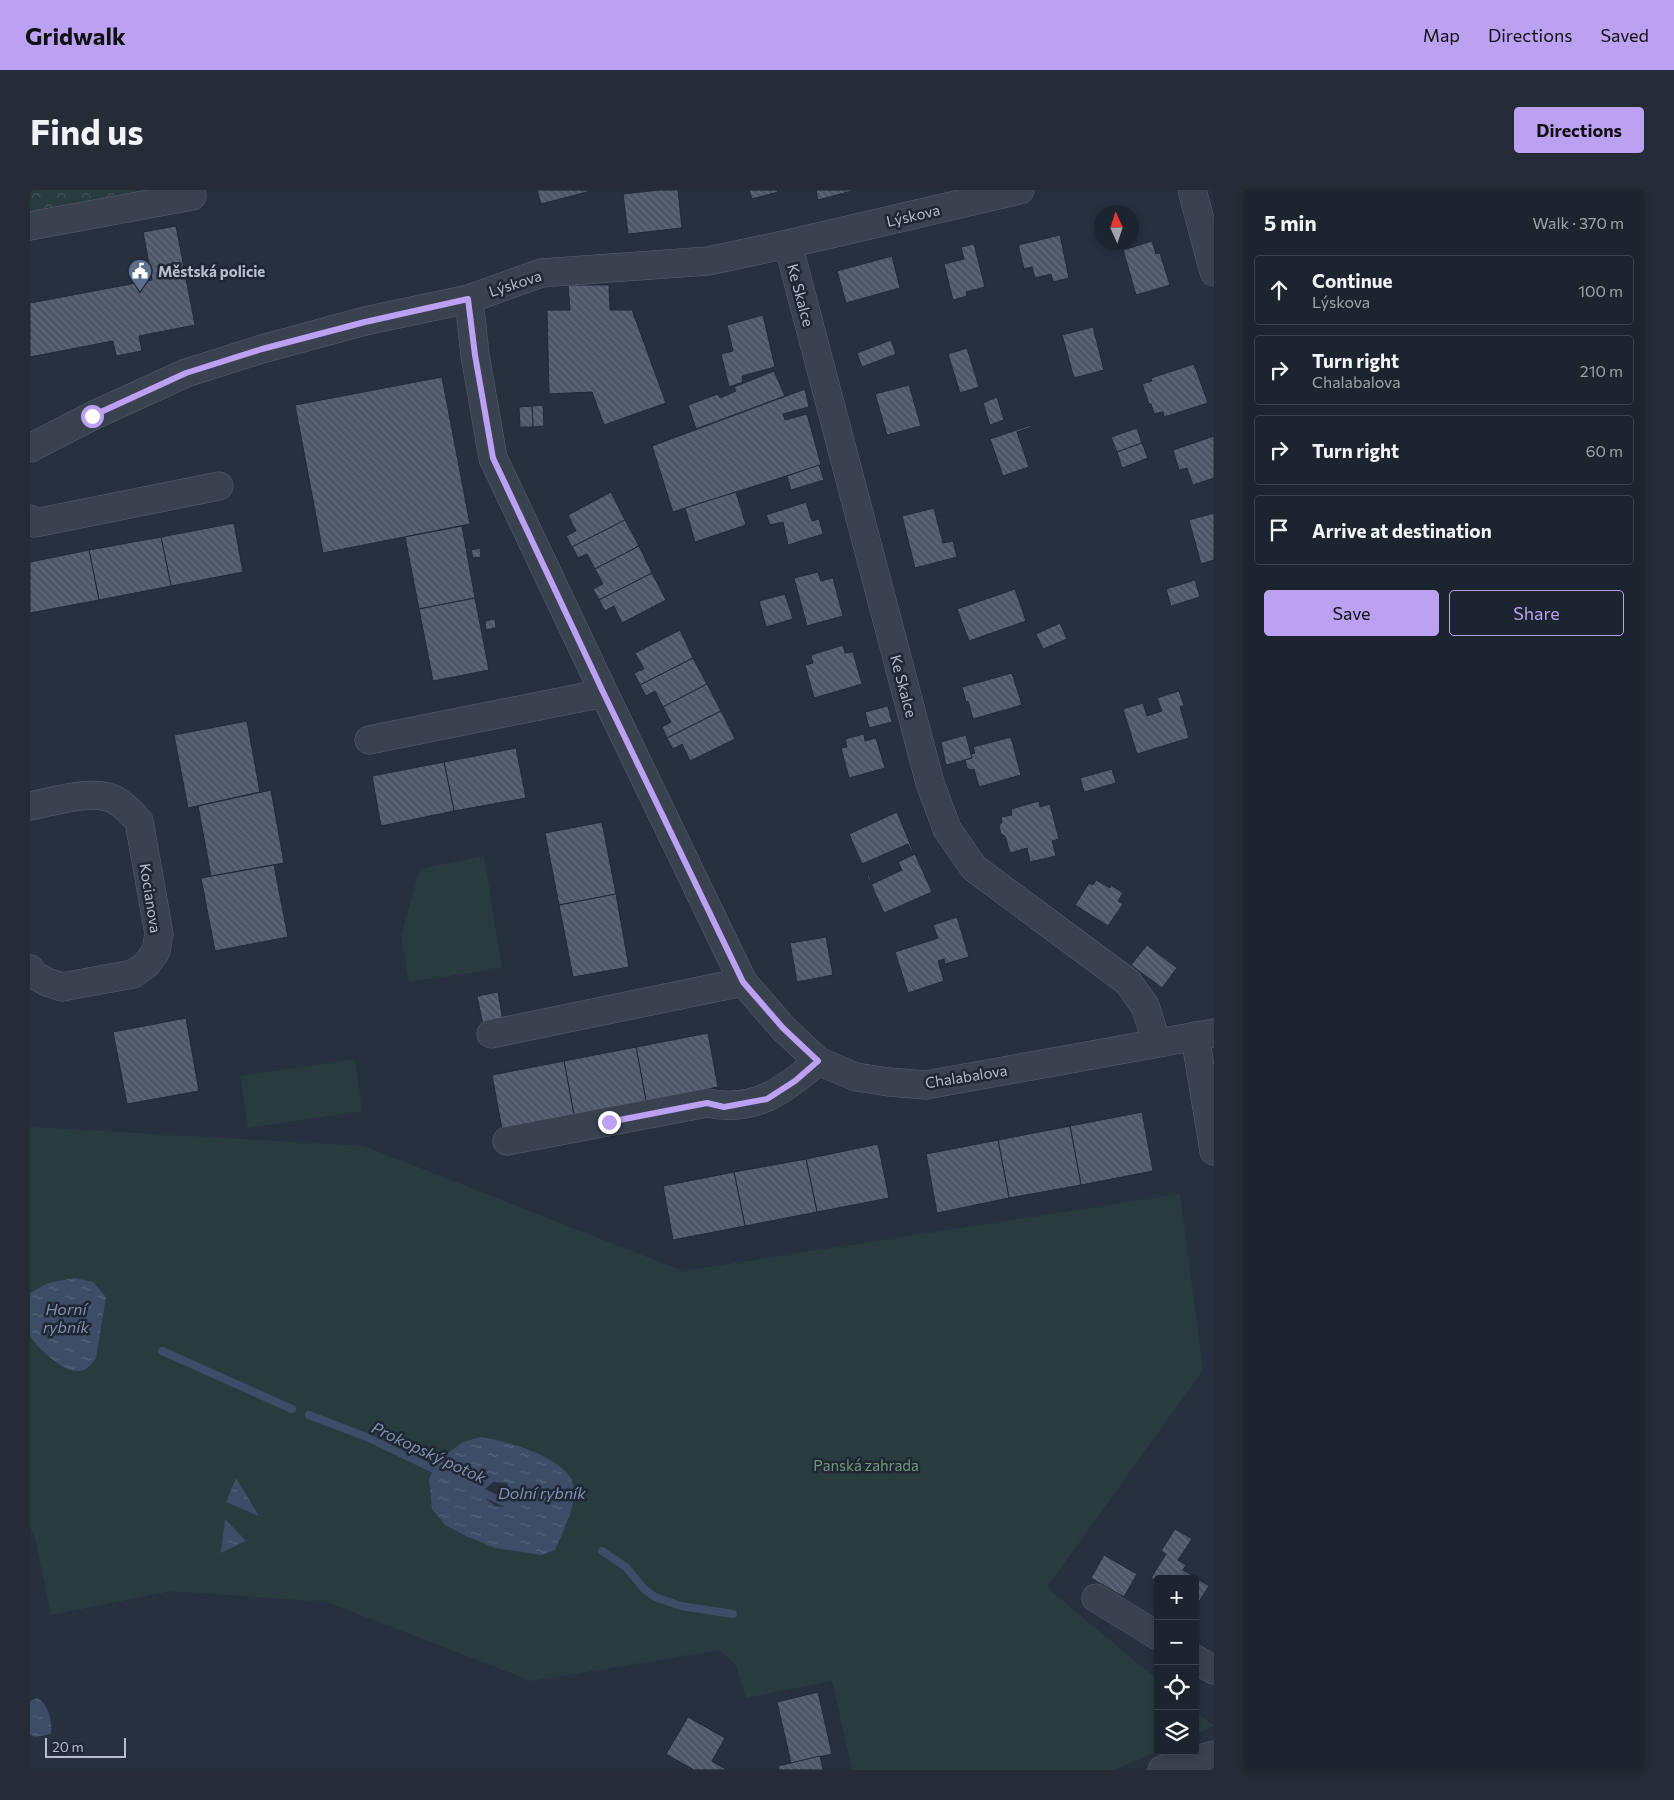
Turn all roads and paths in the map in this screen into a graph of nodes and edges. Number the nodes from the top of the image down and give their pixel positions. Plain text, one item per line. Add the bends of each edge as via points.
1 (1020, 190) edge
2 (1192, 190) edge
3 (192, 196) dead end
4 (30, 226) edge
5 (788, 244) junction
6 (1214, 272) edge
7 (468, 299) junction
8 (30, 448) edge
9 (218, 486) dead end
10 (30, 519) edge
11 (604, 694) junction
12 (369, 740) dead end
13 (30, 806) edge
14 (30, 969) edge
15 (743, 982) junction
16 (491, 1034) dead end
17 (1204, 1034) edge
18 (1158, 1043) junction
19 (818, 1061) junction
20 (507, 1141) dead end
21 (1214, 1151) edge
22 (1096, 1598) dead end
23 (1154, 1634) edge
24 (1214, 1755) edge
25 (1162, 1770) edge

1 - 5 street, Lýskova
2 - 6 street
3 - 4 street
5 - 7 street, Lýskova via 708,261 542,273
5 - 18 street, Ke Skalce via 930,783 947,829 974,868 1128,982 1145,1006
7 - 8 street, Lýskova via 262,349 186,373
7 - 11 street, Chalabalova via 493,458
9 - 10 street via 35,523
11 - 12 street
11 - 15 street, Chalabalova
13 - 14 street, Kocianova via 95,794 114,799 127,809 139,821 159,934 156,951 147,964 133,974 62,986 47,982
15 - 16 street
15 - 19 street, Chalabalova via 783,1028
17 - 18 street, Chalabalova
17 - 21 street
18 - 19 street, Chalabalova via 926,1085 856,1076
19 - 20 street via 767,1099 724,1107 707,1103
22 - 23 street
24 - 25 street

